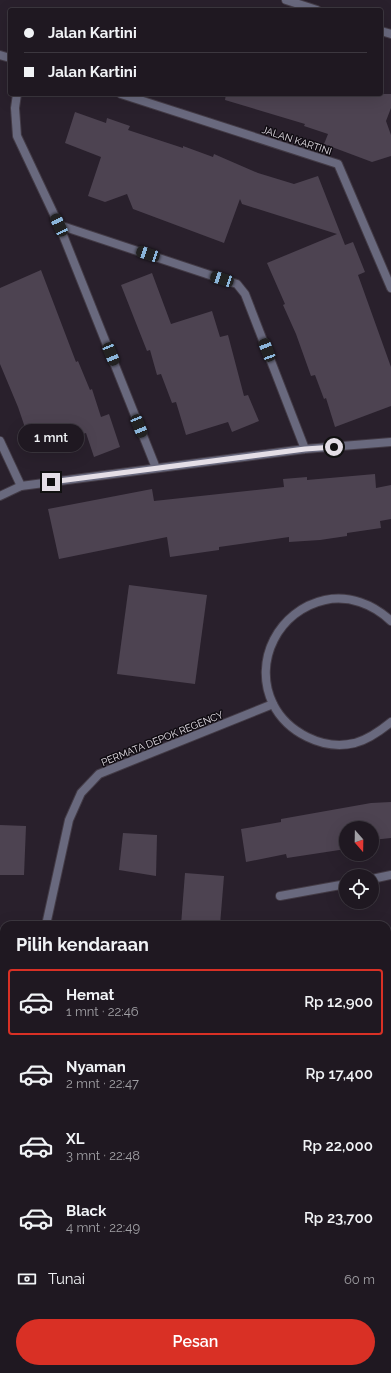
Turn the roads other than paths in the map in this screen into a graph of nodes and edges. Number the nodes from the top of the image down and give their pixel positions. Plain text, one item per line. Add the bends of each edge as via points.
1 (286, 0) edge
2 (311, 8) edge
3 (17, 96) edge
4 (127, 96) edge
5 (59, 225) junction
6 (391, 288) edge
7 (0, 441) edge
8 (391, 442) edge
9 (305, 449) junction
10 (156, 468) junction
11 (21, 486) junction
12 (0, 496) edge
13 (391, 621) edge
14 (273, 704) junction
15 (391, 722) edge
16 (391, 875) edge
17 (379, 878) edge
18 (339, 885) edge
19 (280, 896) dead end
20 (47, 921) edge

1 - 2 street
3 - 5 street via 17,136
4 - 6 street, JALAN KARTINI via 338,164
5 - 9 street via 237,284 246,294
5 - 10 street
7 - 11 street
8 - 9 street
9 - 10 street
10 - 11 street
11 - 12 street
13 - 14 street via 382,612 360,601 336,598 312,603 291,616 275,634 267,657 266,680
14 - 15 street via 286,723 306,737 329,744 354,743 376,734
14 - 20 street, PERMATA DEPOK REGENCY via 99,774 81,793 69,820
16 - 17 street
18 - 19 street

